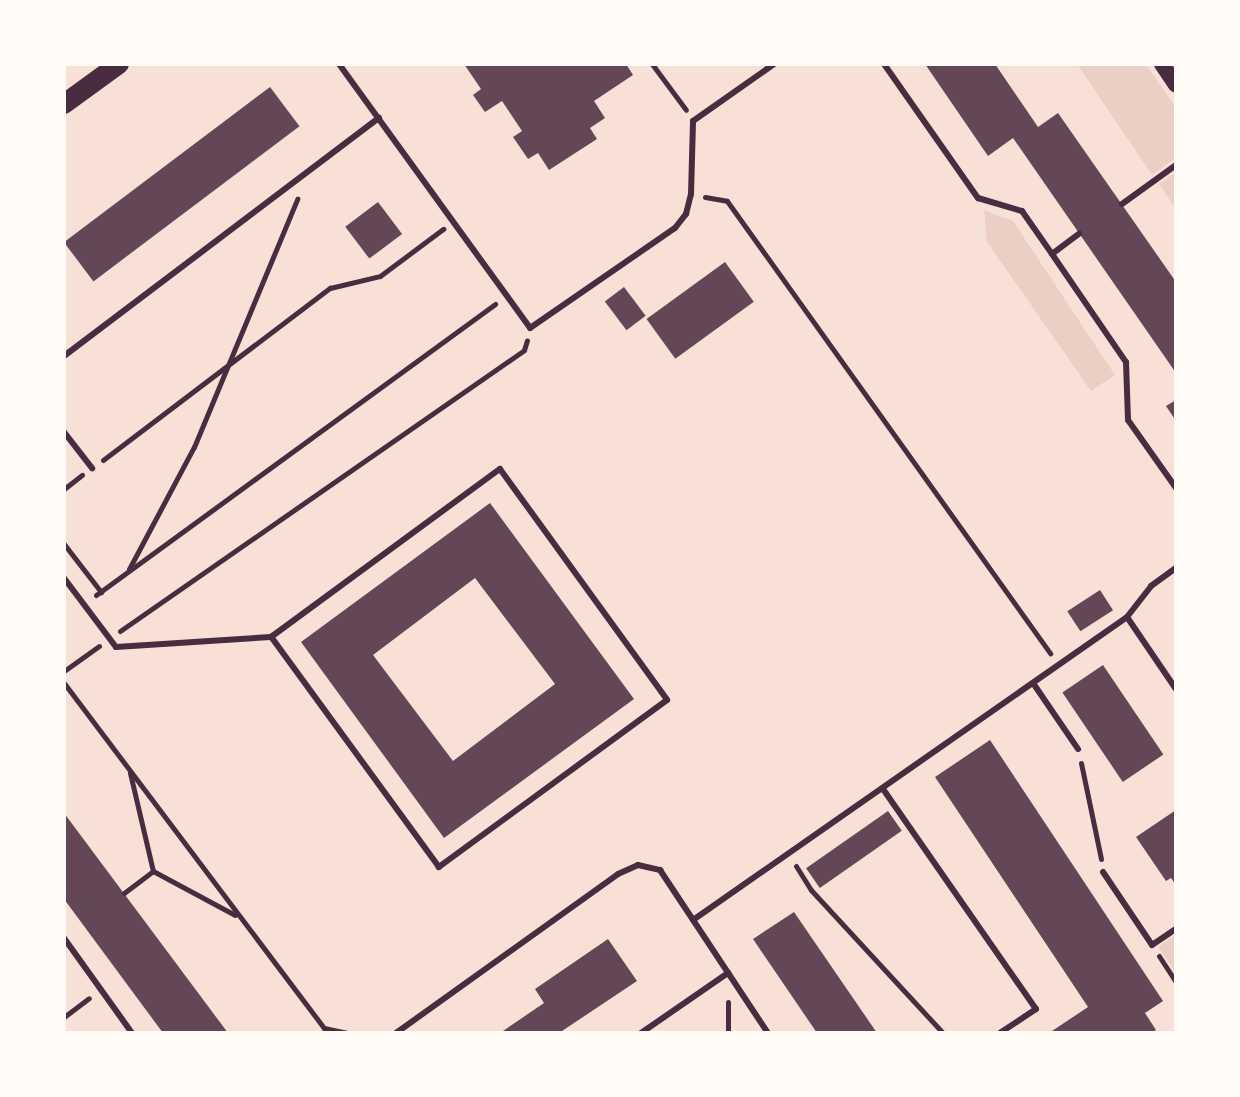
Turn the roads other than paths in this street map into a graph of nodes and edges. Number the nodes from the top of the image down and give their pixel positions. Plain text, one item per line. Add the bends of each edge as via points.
1 (119, 64) edge
2 (339, 64) edge
3 (774, 64) edge
4 (884, 64) edge
5 (1162, 64) edge
6 (1176, 85) edge
7 (64, 104) edge
8 (379, 118) junction
9 (1176, 165) edge
10 (1122, 204) dead end
11 (1079, 234) dead end
12 (1052, 254) junction
13 (64, 356) edge
14 (64, 432) edge
15 (92, 468) road end
16 (1176, 488) edge
17 (1176, 568) edge
18 (64, 578) edge
19 (1127, 617) junction
20 (271, 637) junction
21 (1033, 683) junction
22 (1176, 689) edge
23 (1078, 749) road end
24 (883, 789) junction
25 (1103, 872) road end
26 (693, 920) junction
27 (1176, 929) edge
28 (64, 938) edge
29 (728, 973) junction
30 (132, 1033) edge
31 (396, 1033) edge
32 (641, 1033) edge
33 (768, 1033) edge
34 (1000, 1033) edge

1 - 7 main road
2 - 8 lane
3 - 8 lane via 693,121 691,194 675,228 530,328
4 - 12 lane via 978,198 1022,211
5 - 6 main road
8 - 13 lane
9 - 10 lane
11 - 12 lane
12 - 16 lane via 1126,362 1128,420
14 - 15 lane
17 - 19 lane via 1151,586
18 - 20 lane via 116,647
19 - 21 lane
19 - 22 lane
20 - 20 lane via 500,469 667,700 439,867
21 - 23 lane
21 - 24 lane
24 - 26 lane
24 - 34 lane via 1036,1009
25 - 27 lane via 1152,945
26 - 29 lane
26 - 31 lane via 660,870 638,865 618,874
28 - 30 lane
29 - 32 lane
29 - 33 lane

